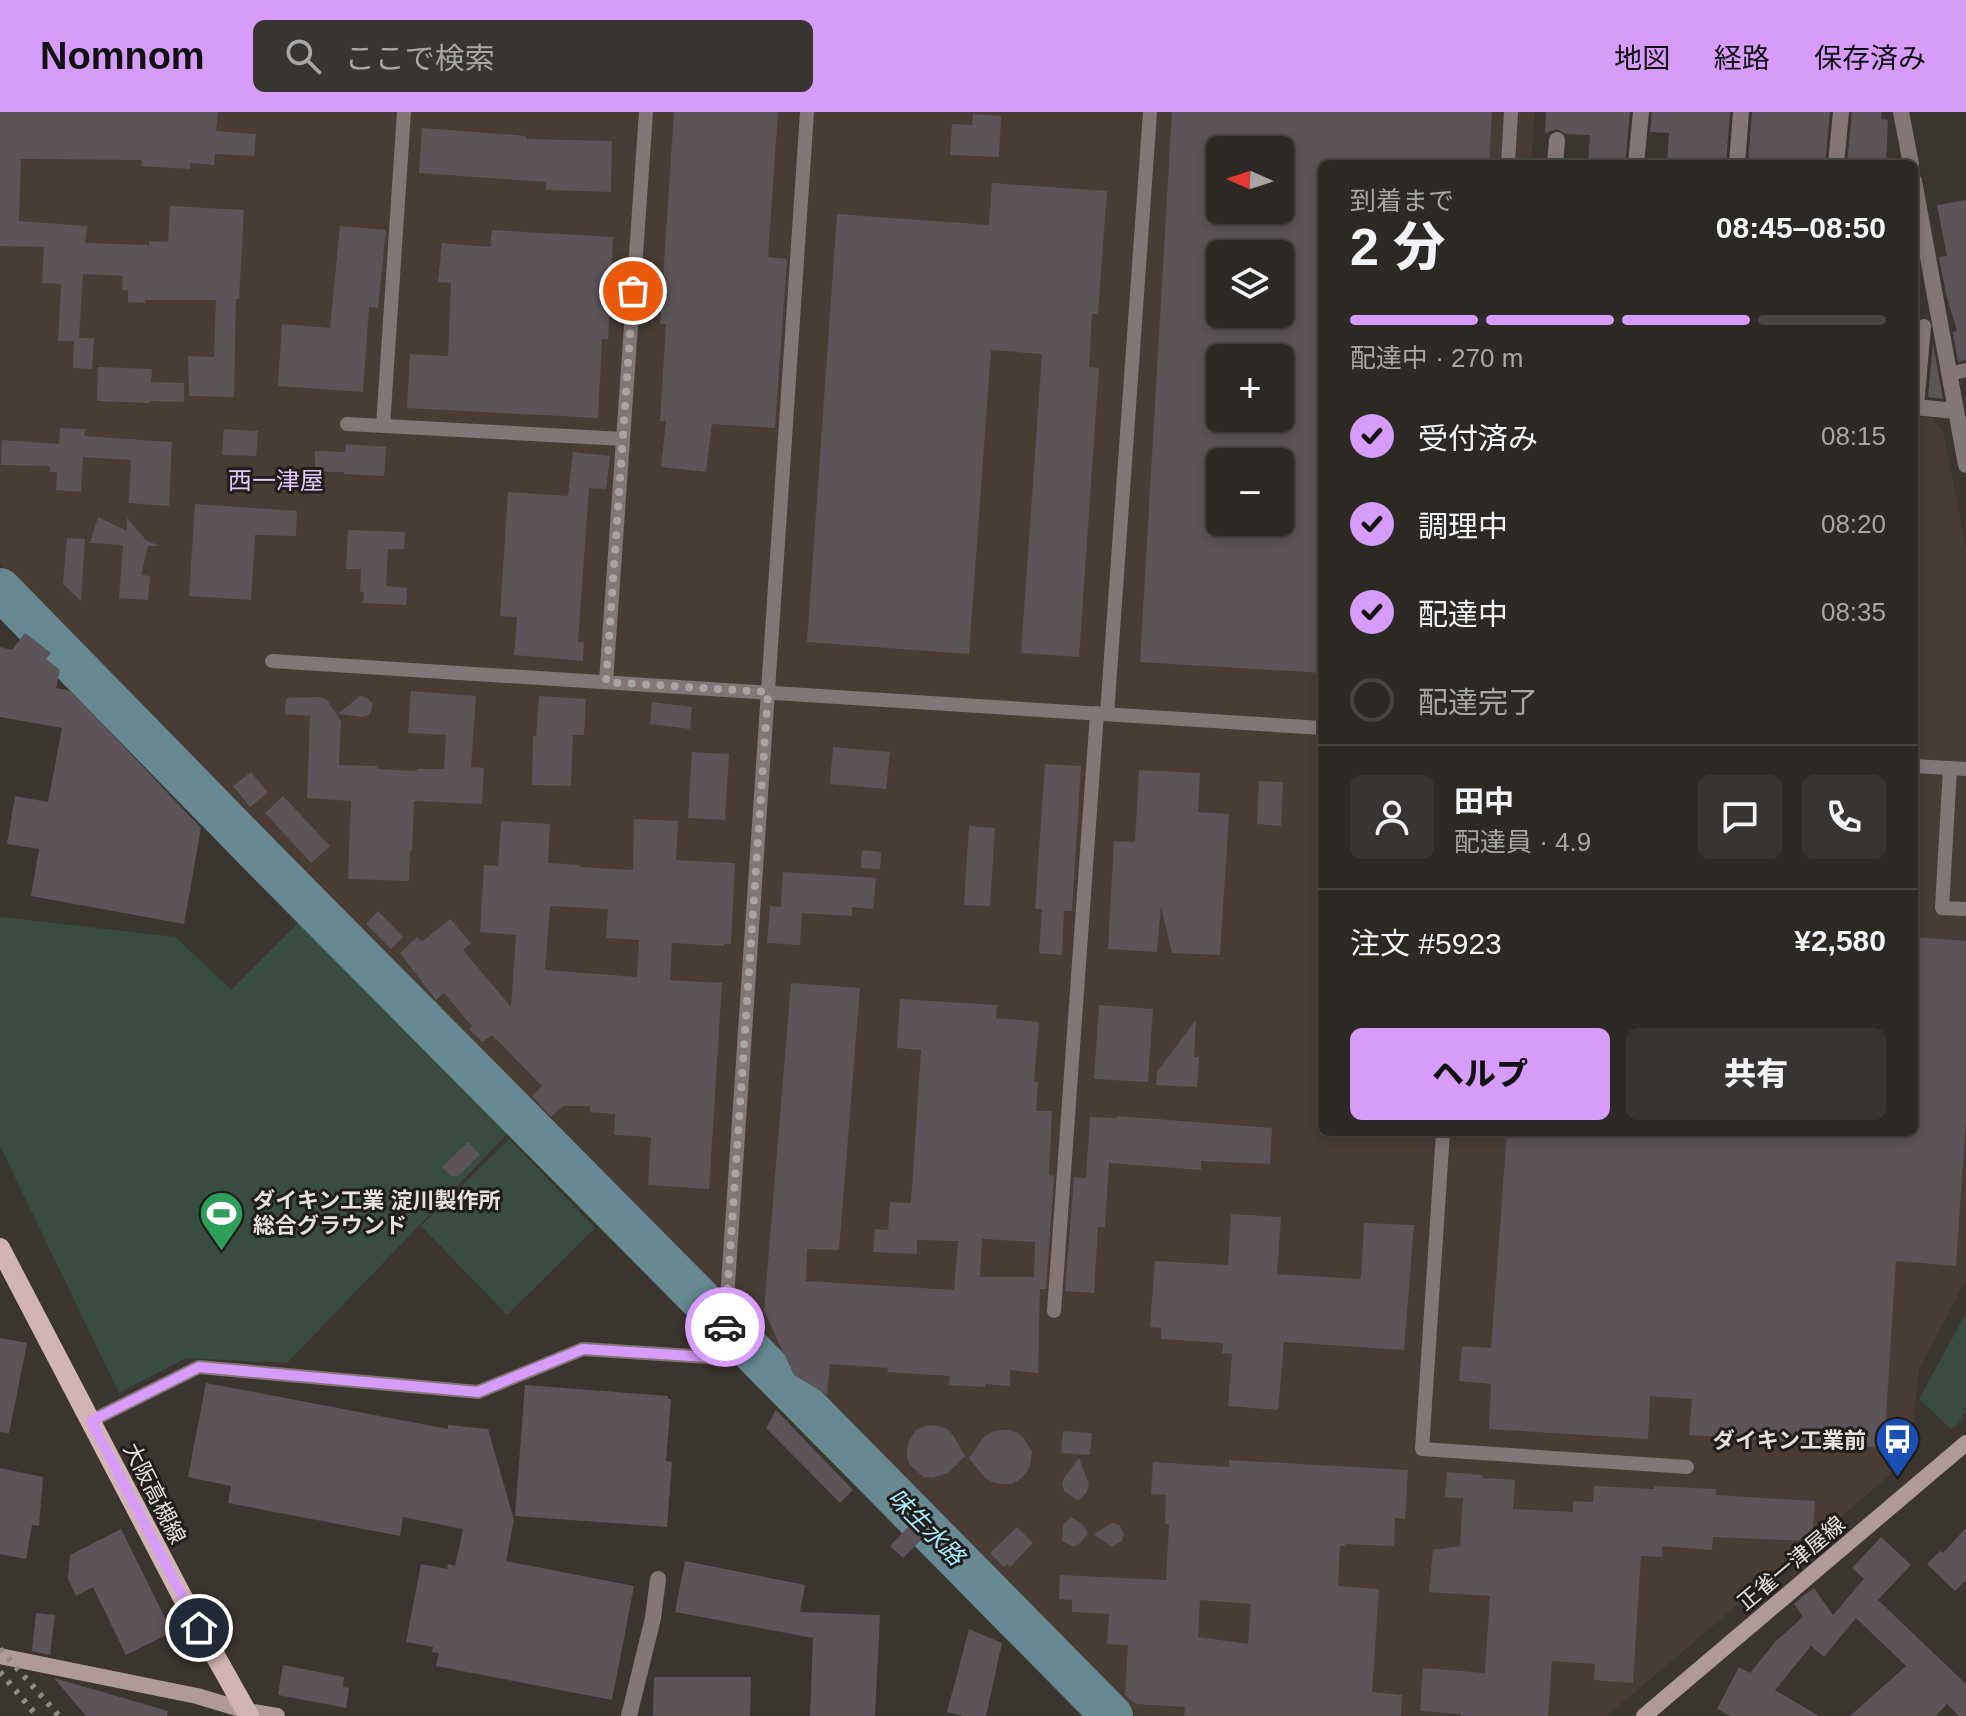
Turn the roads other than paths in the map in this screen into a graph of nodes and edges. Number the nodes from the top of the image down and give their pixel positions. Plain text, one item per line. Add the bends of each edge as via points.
1 (404, 112) edge
2 (646, 112) edge
3 (807, 112) edge
4 (1150, 112) edge
5 (1511, 112) edge
6 (1641, 112) edge
7 (1741, 112) edge
8 (1841, 112) edge
9 (1901, 112) edge
10 (1557, 140) dead end
11 (1508, 160) edge
12 (1555, 160) edge
13 (1636, 160) edge
14 (1737, 160) edge
15 (1836, 160) edge
16 (1910, 160) edge
17 (1918, 205) edge
18 (1924, 326) dead end
19 (1958, 372) edge
20 (1918, 387) edge
21 (1918, 407) edge
22 (1956, 411) junction
23 (347, 424) dead end
24 (383, 426) junction
25 (623, 439) junction
26 (1966, 465) edge
27 (272, 661) dead end
28 (606, 682) junction
29 (768, 692) junction
30 (1102, 714) junction
31 (1318, 728) edge
32 (1918, 766) edge
33 (1950, 768) junction
34 (1966, 769) edge
35 (1966, 909) edge
36 (1443, 1136) edge
37 (0, 1248) edge
38 (1054, 1311) dead end
39 (91, 1421) junction
40 (1966, 1443) edge
41 (1687, 1467) dead end
42 (658, 1579) dead end
43 (0, 1656) edge
44 (248, 1713) edge
45 (630, 1715) edge
46 (277, 1716) edge
47 (1644, 1716) edge

1 - 24 lane
2 - 25 lane
3 - 29 lane
4 - 30 lane
5 - 11 lane
6 - 13 street
7 - 14 street
8 - 15 street
9 - 16 street
10 - 12 street
17 - 19 street
18 - 20 lane
19 - 22 street
21 - 22 street
22 - 26 street
23 - 24 lane
24 - 25 lane
25 - 28 lane
27 - 28 lane
28 - 29 lane
29 - 30 lane
29 - 39 lane via 723,1358 583,1349 478,1392 199,1367
30 - 31 lane
30 - 38 lane
32 - 33 lane
33 - 34 lane
33 - 35 lane via 1942,908
36 - 41 lane via 1422,1449
37 - 39 main road, 大阪高槻線
39 - 44 main road, 大阪高槻線
40 - 47 main road, 正雀一津屋線
42 - 45 street
43 - 44 main road via 197,1696
44 - 46 main road

